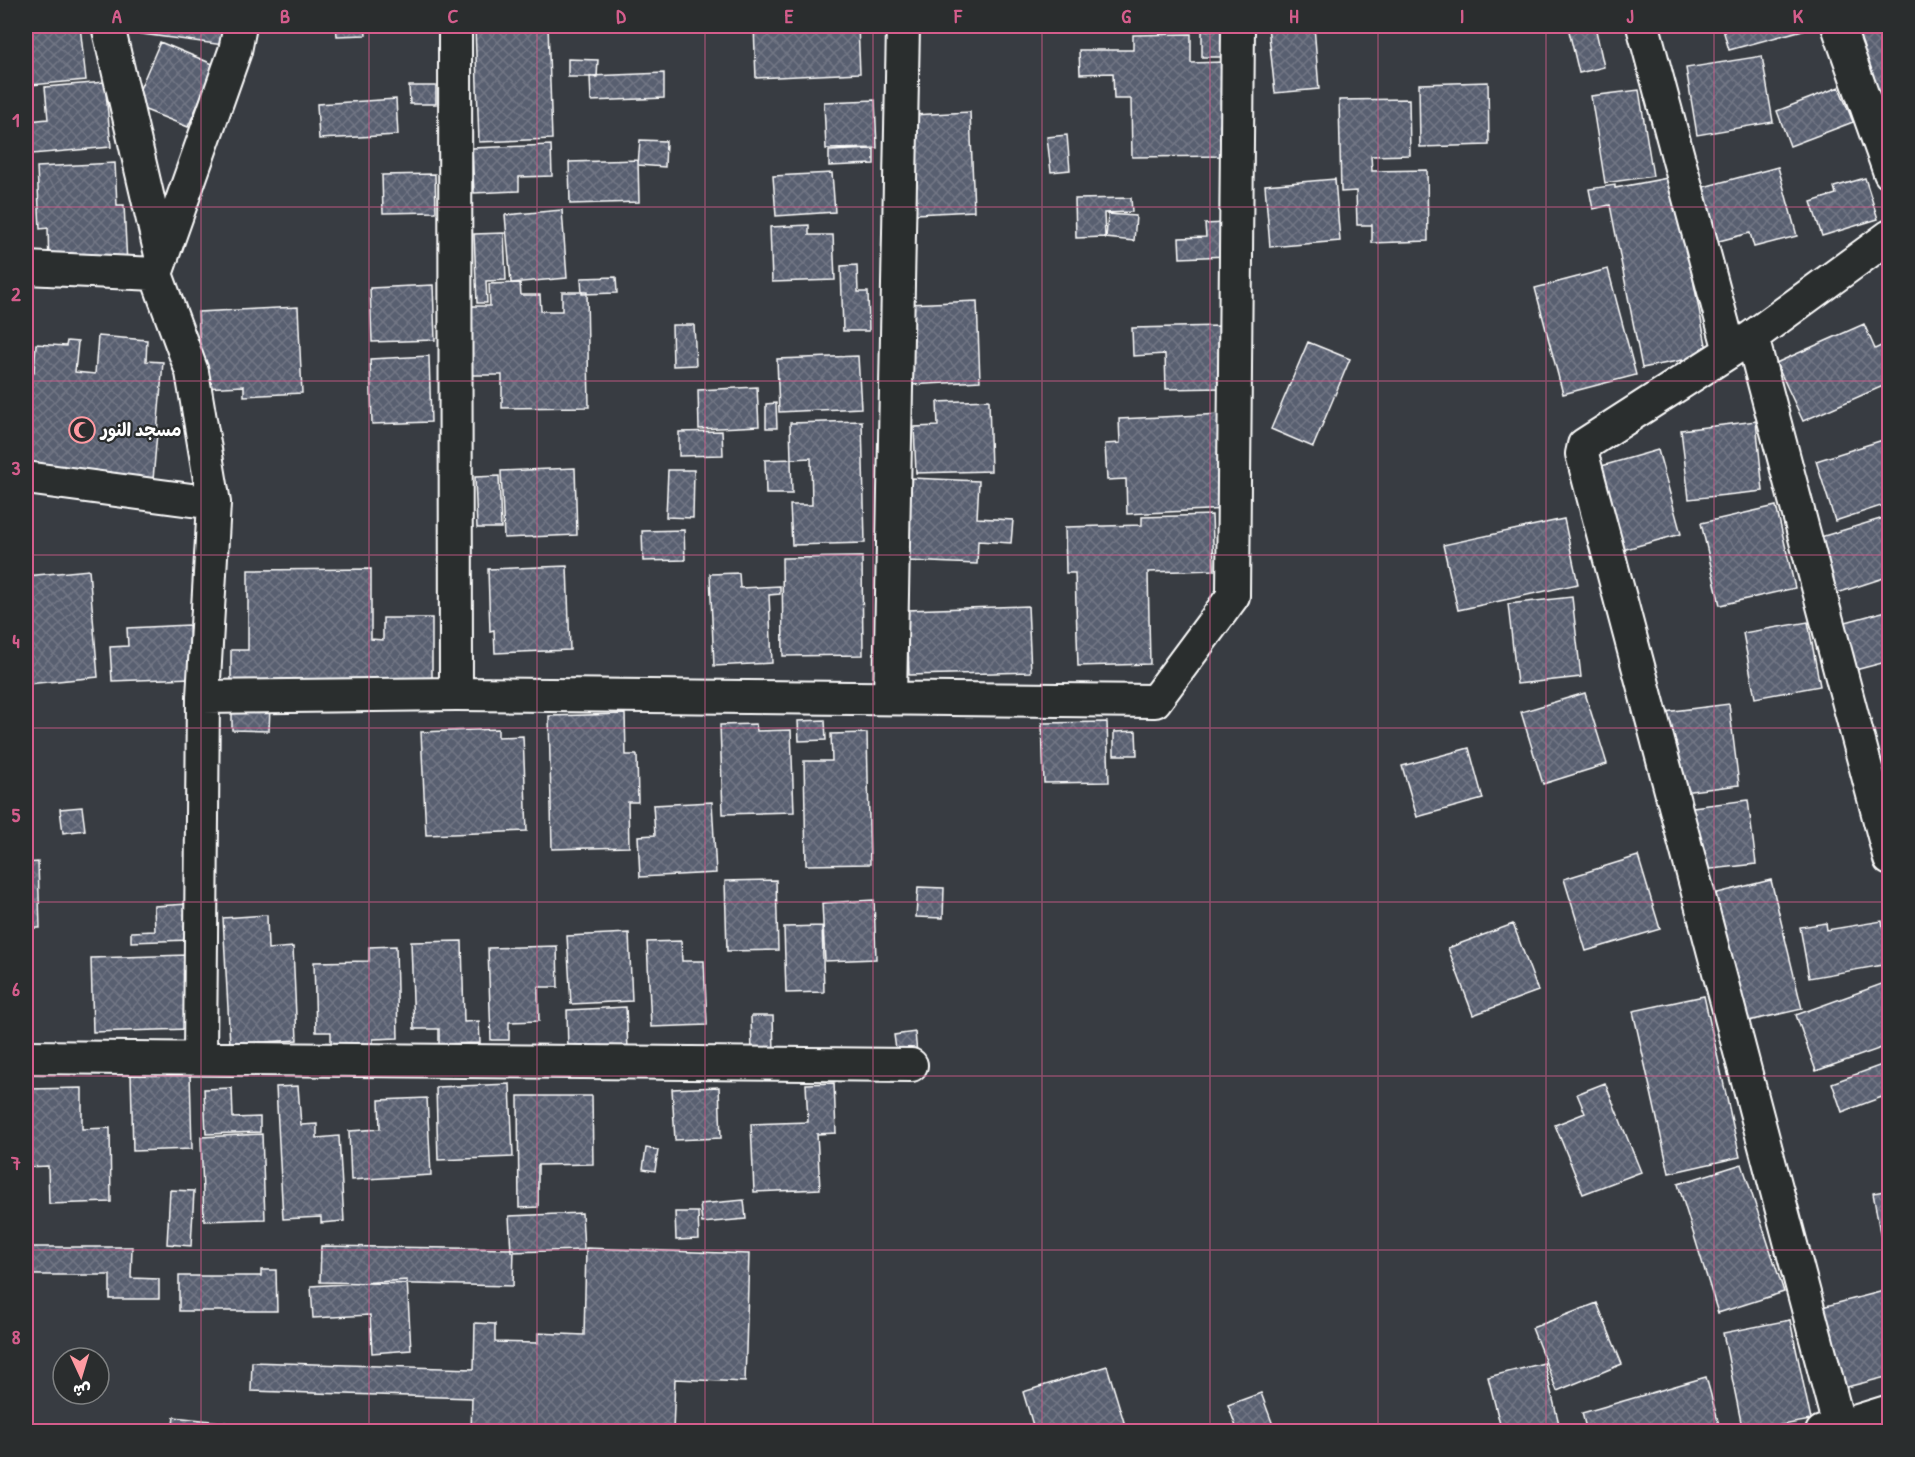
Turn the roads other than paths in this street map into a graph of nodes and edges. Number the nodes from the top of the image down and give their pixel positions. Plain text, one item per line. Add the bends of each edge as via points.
1 (108, 26) edge
2 (240, 26) edge
3 (455, 26) edge
4 (903, 26) edge
5 (1238, 26) edge
6 (1643, 26) edge
7 (1839, 26) edge
8 (1890, 173) edge
9 (1890, 236) edge
10 (158, 264) junction
11 (26, 268) edge
12 (1741, 344) junction
13 (26, 478) edge
14 (214, 503) junction
15 (456, 694) junction
16 (202, 697) junction
17 (890, 698) junction
18 (1890, 859) edge
19 (26, 1057) edge
20 (200, 1058) junction
21 (911, 1065) dead end
22 (1890, 1411) edge
23 (1830, 1429) edge

1 - 10 street
2 - 10 street via 235,51
3 - 15 street
4 - 17 street
5 - 17 street via 1233,596 1155,701
6 - 12 street
7 - 8 street
9 - 12 street
10 - 11 street
10 - 14 street via 192,372
12 - 18 street
12 - 23 street via 1584,446 1582,454
13 - 14 street
14 - 16 street
15 - 16 street
15 - 17 street
16 - 20 street
19 - 20 street
20 - 21 street
22 - 23 street

